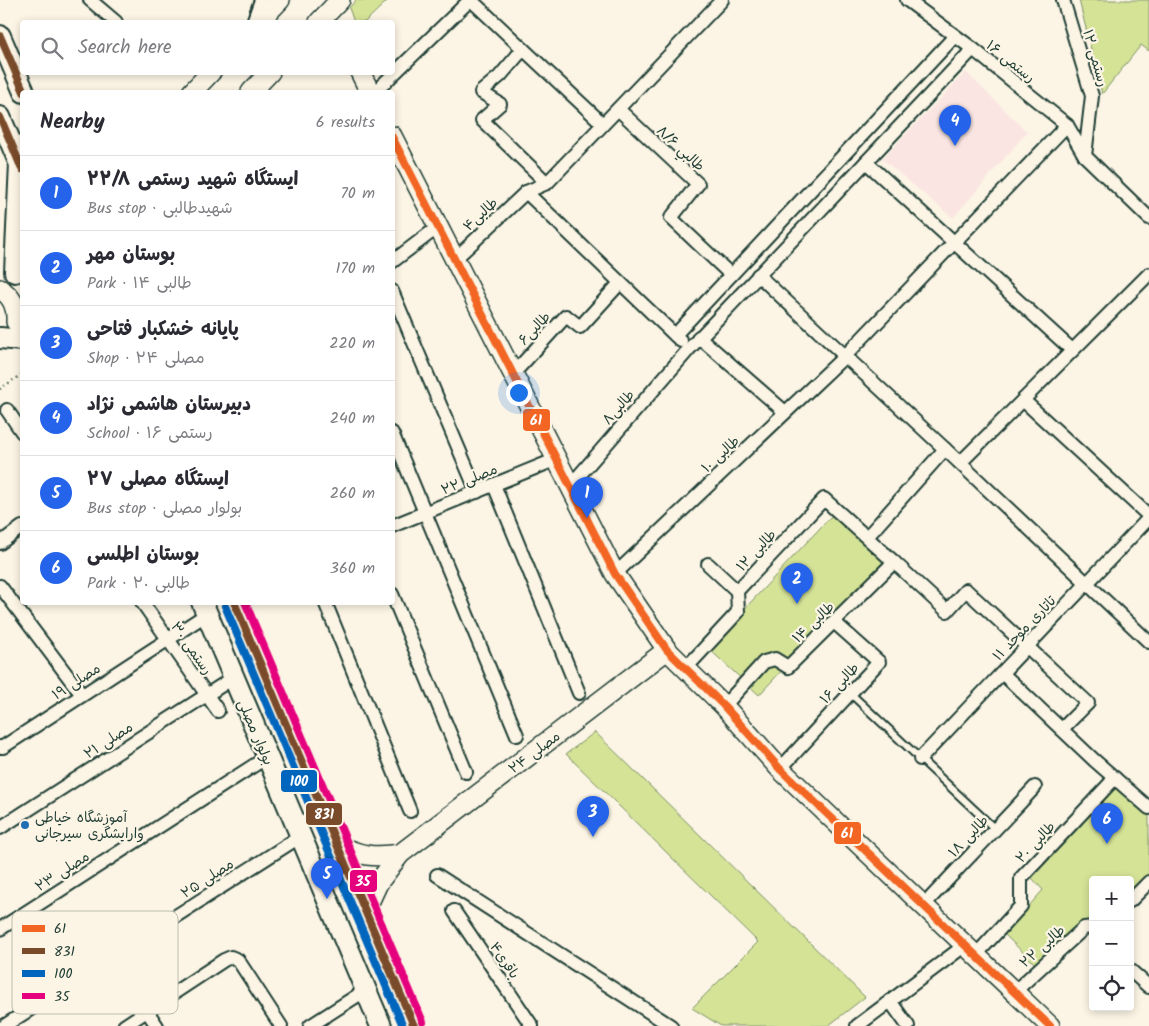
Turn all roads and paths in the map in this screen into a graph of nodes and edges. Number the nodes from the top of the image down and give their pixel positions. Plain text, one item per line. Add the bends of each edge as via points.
1 (90, 0) edge
2 (261, 0) edge
3 (280, 0) edge
4 (470, 0) edge
5 (720, 0) edge
6 (907, 0) edge
7 (1063, 0) edge
8 (114, 20) edge
9 (254, 20) edge
10 (261, 20) edge
11 (0, 36) edge
12 (955, 36) junction
13 (523, 49) junction
14 (973, 49) junction
15 (395, 73) edge
16 (208, 75) edge
17 (267, 75) edge
18 (362, 75) edge
19 (393, 75) edge
20 (23, 90) edge
21 (194, 90) edge
22 (253, 90) edge
23 (369, 90) edge
24 (377, 90) edge
25 (618, 109) junction
26 (0, 117) edge
27 (602, 124) junction
28 (1067, 125) junction
29 (395, 142) edge
30 (1084, 156) junction
31 (866, 162) junction
32 (20, 164) edge
33 (20, 178) edge
34 (547, 183) junction
35 (526, 192) junction
36 (1149, 218) edge
37 (438, 227) junction
38 (954, 241) junction
39 (455, 259) junction
40 (395, 260) edge
41 (12, 274) edge
42 (1149, 274) edge
43 (731, 275) junction
44 (758, 275) junction
45 (620, 283) junction
46 (0, 289) edge
47 (395, 299) edge
48 (20, 326) edge
49 (674, 335) junction
50 (0, 337) edge
51 (699, 337) junction
52 (688, 349) junction
53 (1072, 350) junction
54 (845, 356) junction
55 (513, 374) junction
56 (20, 375) edge
57 (0, 389) edge
58 (1023, 400) junction
59 (7, 410) dead end
60 (785, 412) junction
61 (20, 429) edge
62 (395, 440) edge
63 (945, 449) junction
64 (557, 459) junction
65 (960, 463) junction
66 (494, 485) junction
67 (570, 486) junction
68 (477, 492) junction
69 (426, 513) junction
70 (1149, 517) edge
71 (395, 525) edge
72 (20, 528) edge
73 (867, 537) junction
74 (0, 543) edge
75 (894, 562) junction
76 (708, 564) dead end
77 (615, 574) junction
78 (1087, 583) junction
79 (0, 586) edge
80 (737, 591) junction
81 (395, 601) edge
82 (144, 605) edge
83 (235, 605) edge
84 (326, 605) edge
85 (205, 608) edge
86 (834, 622) junction
87 (167, 639) junction
88 (1149, 642) edge
89 (1026, 647) junction
90 (667, 650) junction
91 (686, 668) junction
92 (1002, 673) junction
93 (233, 678) junction
94 (579, 693) dead end
95 (850, 693) junction
96 (82, 695) junction
97 (207, 695) junction
98 (724, 706) junction
99 (218, 711) dead end
100 (1062, 729) junction
101 (518, 735) dead end
102 (0, 747) edge
103 (267, 757) junction
104 (920, 759) junction
105 (780, 769) junction
106 (466, 772) dead end
107 (1115, 778) junction
108 (1034, 787) dead end
109 (1149, 808) edge
110 (410, 811) dead end
111 (0, 828) edge
112 (995, 829) junction
113 (301, 836) junction
114 (337, 845) junction
115 (400, 854) junction
116 (437, 875) dead end
117 (1149, 882) edge
118 (1134, 897) edge
119 (923, 906) junction
120 (27, 911) edge
121 (365, 911) junction
122 (454, 911) dead end
123 (178, 915) edge
124 (12, 920) edge
125 (0, 928) edge
126 (1089, 931) edge
127 (970, 951) junction
128 (1134, 974) edge
129 (1149, 987) edge
130 (366, 990) junction
131 (178, 991) edge
132 (1014, 992) junction
133 (890, 1001) junction
134 (648, 1011) junction
135 (23, 1014) edge
136 (143, 1014) edge
137 (150, 1014) edge
138 (4, 1026) edge
139 (124, 1026) edge
140 (157, 1026) edge
141 (281, 1026) edge
142 (310, 1026) edge
143 (381, 1026) edge
144 (414, 1026) edge
145 (532, 1026) edge
146 (658, 1026) edge
147 (671, 1026) edge
148 (857, 1026) edge
149 (908, 1026) edge
150 (1050, 1026) edge

1 - 8 street
2 - 9 street
3 - 10 street
4 - 13 street
4 - 15 street
5 - 25 street
6 - 12 street, رستمی ۱۶
7 - 30 street, رستمی ۱۲ via 1092,96
11 - 20 main road
12 - 14 street, رستمی ۱۶
12 - 43 street
13 - 27 street
13 - 34 street via 481,92 500,104 482,120
14 - 28 street, رستمی ۱۶
14 - 31 street, طالبی۸
16 - 21 street
17 - 22 street
18 - 23 street
19 - 24 street
25 - 27 street
25 - 43 street, طالبي ۸/۶ via 698,184 671,218
26 - 32 main road
27 - 34 street
28 - 30 street, رستمی ۱۶
28 - 38 street, طالبی ۱۰
29 - 37 street
30 - 36 street
31 - 38 street
31 - 44 street, طالبی۸
33 - 41 main road
34 - 35 street
35 - 39 street, طالبی۴
35 - 45 street
37 - 39 street
37 - 40 street
38 - 53 street
38 - 54 street, طالبی ۱۰
39 - 55 street
42 - 53 street
43 - 49 street
44 - 51 street, طالبی۸
44 - 54 street
45 - 49 street
45 - 55 street, طالبی۶ via 580,327 566,316
46 - 48 street via 15,305
47 - 68 street
48 - 50 main road
49 - 52 street
51 - 52 street, طالبی۸
51 - 60 street
52 - 67 street, طالبی۸
53 - 58 street
54 - 60 street, طالبی ۱۰
54 - 63 street
55 - 64 street
56 - 57 path
58 - 65 street
58 - 70 street
59 - 61 street
60 - 77 street, طالبی ۱۰
62 - 69 street
63 - 65 street
63 - 73 street
64 - 66 street, مصلی ۲۲
64 - 67 street
65 - 78 street
66 - 68 street, مصلی ۲۲
66 - 94 street
67 - 77 street
68 - 69 street, مصلی ۲۲
69 - 71 street, مصلی ۲۲
69 - 101 street
70 - 78 street, تاتاری موحد ۱۱
72 - 74 street
73 - 75 street
73 - 80 street, طالبی ۱۲ via 824,499
75 - 86 street, طالبی ۱۴
75 - 89 street via 947,611 966,590
76 - 80 street
77 - 90 street
78 - 88 street
78 - 89 street, تاتاری موحد ۱۱
79 - 96 street
80 - 91 street, طالبی ۱۲ via 738,612
81 - 106 street
82 - 87 street, رستمی ۳۰
83 - 114 main road
84 - 110 street
85 - 87 street, مصلی ۱۹
85 - 93 main road, بولوار مصلی
86 - 95 street, طالبی ۱۶ via 879,662
86 - 98 street, طالبی ۱۴ via 788,667 775,659 764,662
87 - 96 street, مصلی ۱۹
87 - 97 street, رستمی ۳۰
89 - 92 street, تاتاری موحد ۱۱
89 - 100 street via 1088,703
90 - 91 street
90 - 115 street, مصلی ۲۴
91 - 98 street
92 - 100 street
92 - 104 street, تاتاری موحد ۱۱
93 - 97 street, مصلی ۲۱
93 - 103 main road, بولوار مصلی
95 - 104 lane
95 - 105 street, طالبی ۱۶
96 - 102 street, مصلی ۱۹
97 - 99 street, رستمی ۳۰
97 - 111 street, مصلی ۲۱
98 - 105 street
100 - 107 street
103 - 113 main road, بولوار مصلی
103 - 120 street, مصلی ۲۳
104 - 112 lane
105 - 119 street
107 - 109 street
107 - 127 street, طالبی ۲۰ via 1021,878 1021,906
108 - 112 street, طالبی ۱۸
112 - 119 street, طالبی ۱۸
113 - 123 street, مصلی ۲۵
113 - 130 main road, بولوار مصلی
114 - 115 street via 357,854 378,857
114 - 121 main road
115 - 121 street, مصلی ۲۴ via 378,883
116 - 134 street
117 - 118 street
119 - 127 street
121 - 144 main road
122 - 145 street, باقری۴
124 - 125 street, مصلی ۲۳
126 - 132 street, طالبی ۲۲
127 - 132 street
127 - 133 street, طالبی ۲۰
128 - 129 street
130 - 142 street
130 - 143 main road, بولوار مصلی
131 - 141 street via 231,957 238,960
132 - 150 street
133 - 148 street, طالبی ۲۰
133 - 149 street
134 - 146 street
134 - 147 street
135 - 138 street, مصلی ۲۵
136 - 139 street
137 - 140 street

